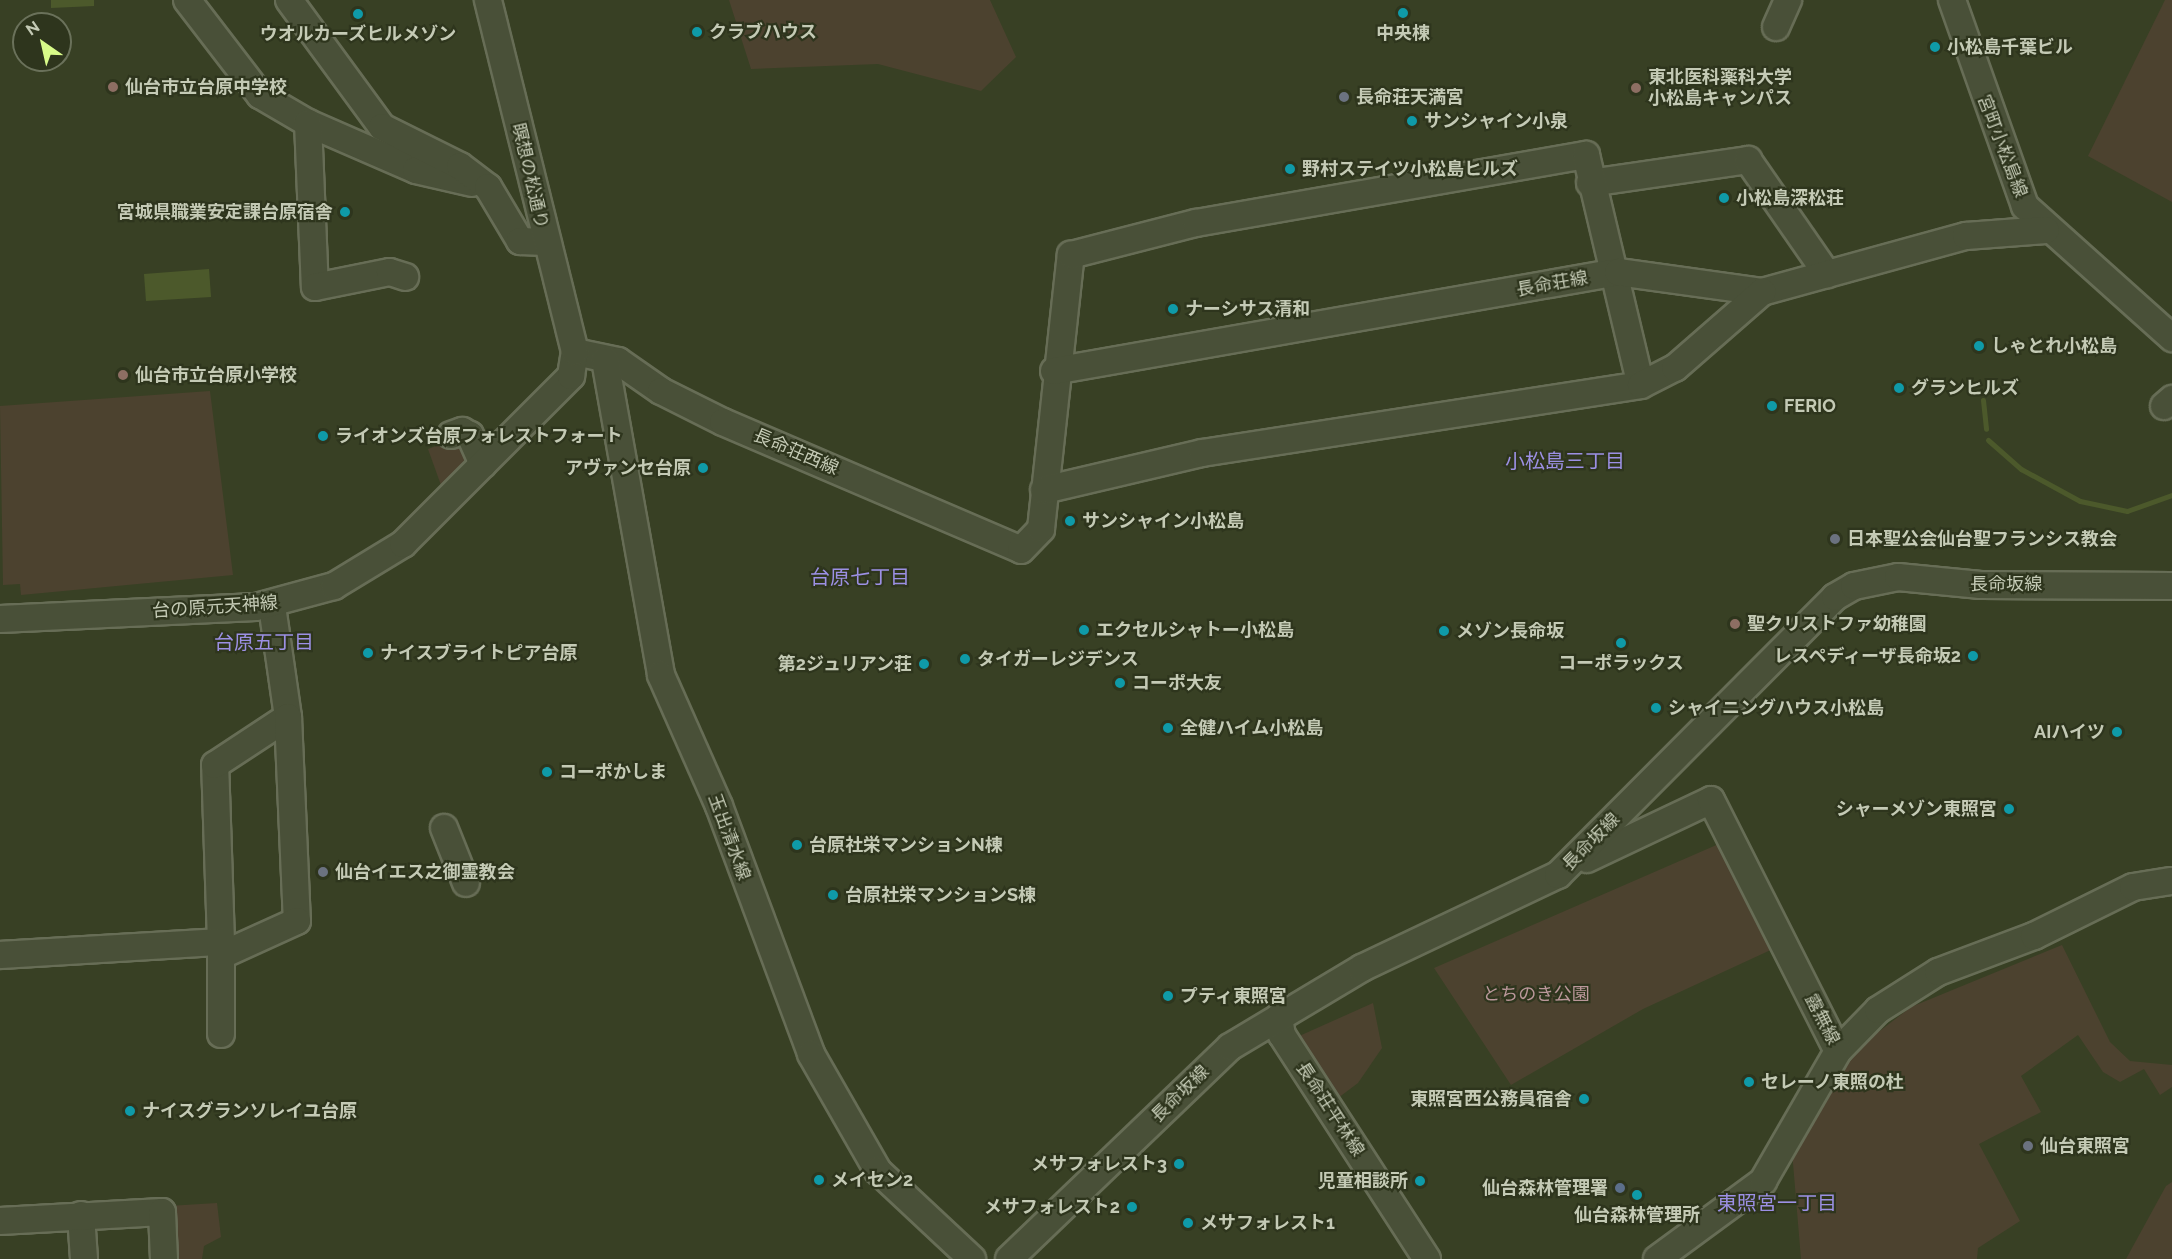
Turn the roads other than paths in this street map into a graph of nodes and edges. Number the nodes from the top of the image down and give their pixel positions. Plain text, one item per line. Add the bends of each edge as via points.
1 (187, 0) edge
2 (289, 0) edge
3 (488, 0) edge
4 (1788, 0) edge
5 (1952, 0) edge
6 (1776, 27) dead end
7 (308, 123) junction
8 (1590, 183) junction
9 (488, 187) junction
10 (2046, 230) junction
11 (546, 242) junction
12 (1618, 272) junction
13 (1827, 274) junction
14 (405, 277) dead end
15 (1762, 292) junction
16 (2172, 338) edge
17 (575, 352) junction
18 (605, 360) junction
19 (1054, 372) junction
20 (1641, 385) junction
21 (451, 435) dead end
22 (483, 464) junction
23 (1044, 490) junction
24 (2172, 586) edge
25 (272, 606) junction
26 (0, 619) edge
27 (288, 717) junction
28 (444, 828) dead end
29 (1558, 875) junction
30 (2172, 881) edge
31 (466, 883) dead end
32 (222, 948) junction
33 (0, 955) edge
34 (1279, 1017) junction
35 (221, 1035) dead end
36 (1838, 1051) junction
37 (81, 1215) junction
38 (0, 1221) edge
39 (84, 1259) edge
40 (164, 1259) edge
41 (972, 1259) edge
42 (1009, 1259) edge
43 (1427, 1259) edge
44 (1658, 1259) edge

1 - 7 street via 260,95
2 - 9 street via 382,127 460,166
3 - 11 street, 瞑想の松通り
4 - 6 street
5 - 10 street, 宮町小松島線 via 2007,167 2025,206
7 - 9 street via 416,170
7 - 14 street via 315,286 390,272
8 - 12 street
8 - 13 street via 1748,160
8 - 19 street via 1586,155 1140,235 1119,247 1071,255 1066,314
9 - 11 street via 520,241
10 - 13 street, 長命荘線 via 1966,236
10 - 16 street, 宮町小松島線
11 - 17 street, 瞑想の松通り
12 - 15 street, 長命荘線
12 - 19 street, 長命荘線
12 - 20 street
13 - 15 street, 長命荘線
15 - 20 street via 1675,368
17 - 18 street, 長命荘西線
17 - 22 street, 台の原元天神線 via 571,376
18 - 23 street, 長命荘西線 via 618,361 661,391 723,422 1021,550 1041,529
18 - 41 street, 玉出清水線 via 661,675 719,806 811,1054 878,1171
19 - 23 street
20 - 23 street via 1202,453
21 - 22 street via 462,430 470,435
22 - 25 street, 台の原元天神線 via 372,568
24 - 29 street, 長命坂線 via 1981,585 1898,578 1854,586 1835,597
25 - 26 street, 台の原元天神線
25 - 27 street
27 - 32 street via 215,765
27 - 32 street via 297,921
28 - 31 street
29 - 34 street, 長命坂線 via 1362,968
29 - 36 street, 露無線 via 1711,800
30 - 36 street, 露無線 via 2133,887 2034,936 1938,972 1878,1010
32 - 33 street
32 - 35 street
34 - 42 street, 長命坂線 via 1230,1047
34 - 43 street, 長命荘平林線 via 1282,1035
36 - 44 street via 1763,1181
37 - 38 street
37 - 39 street
37 - 40 street via 162,1212

